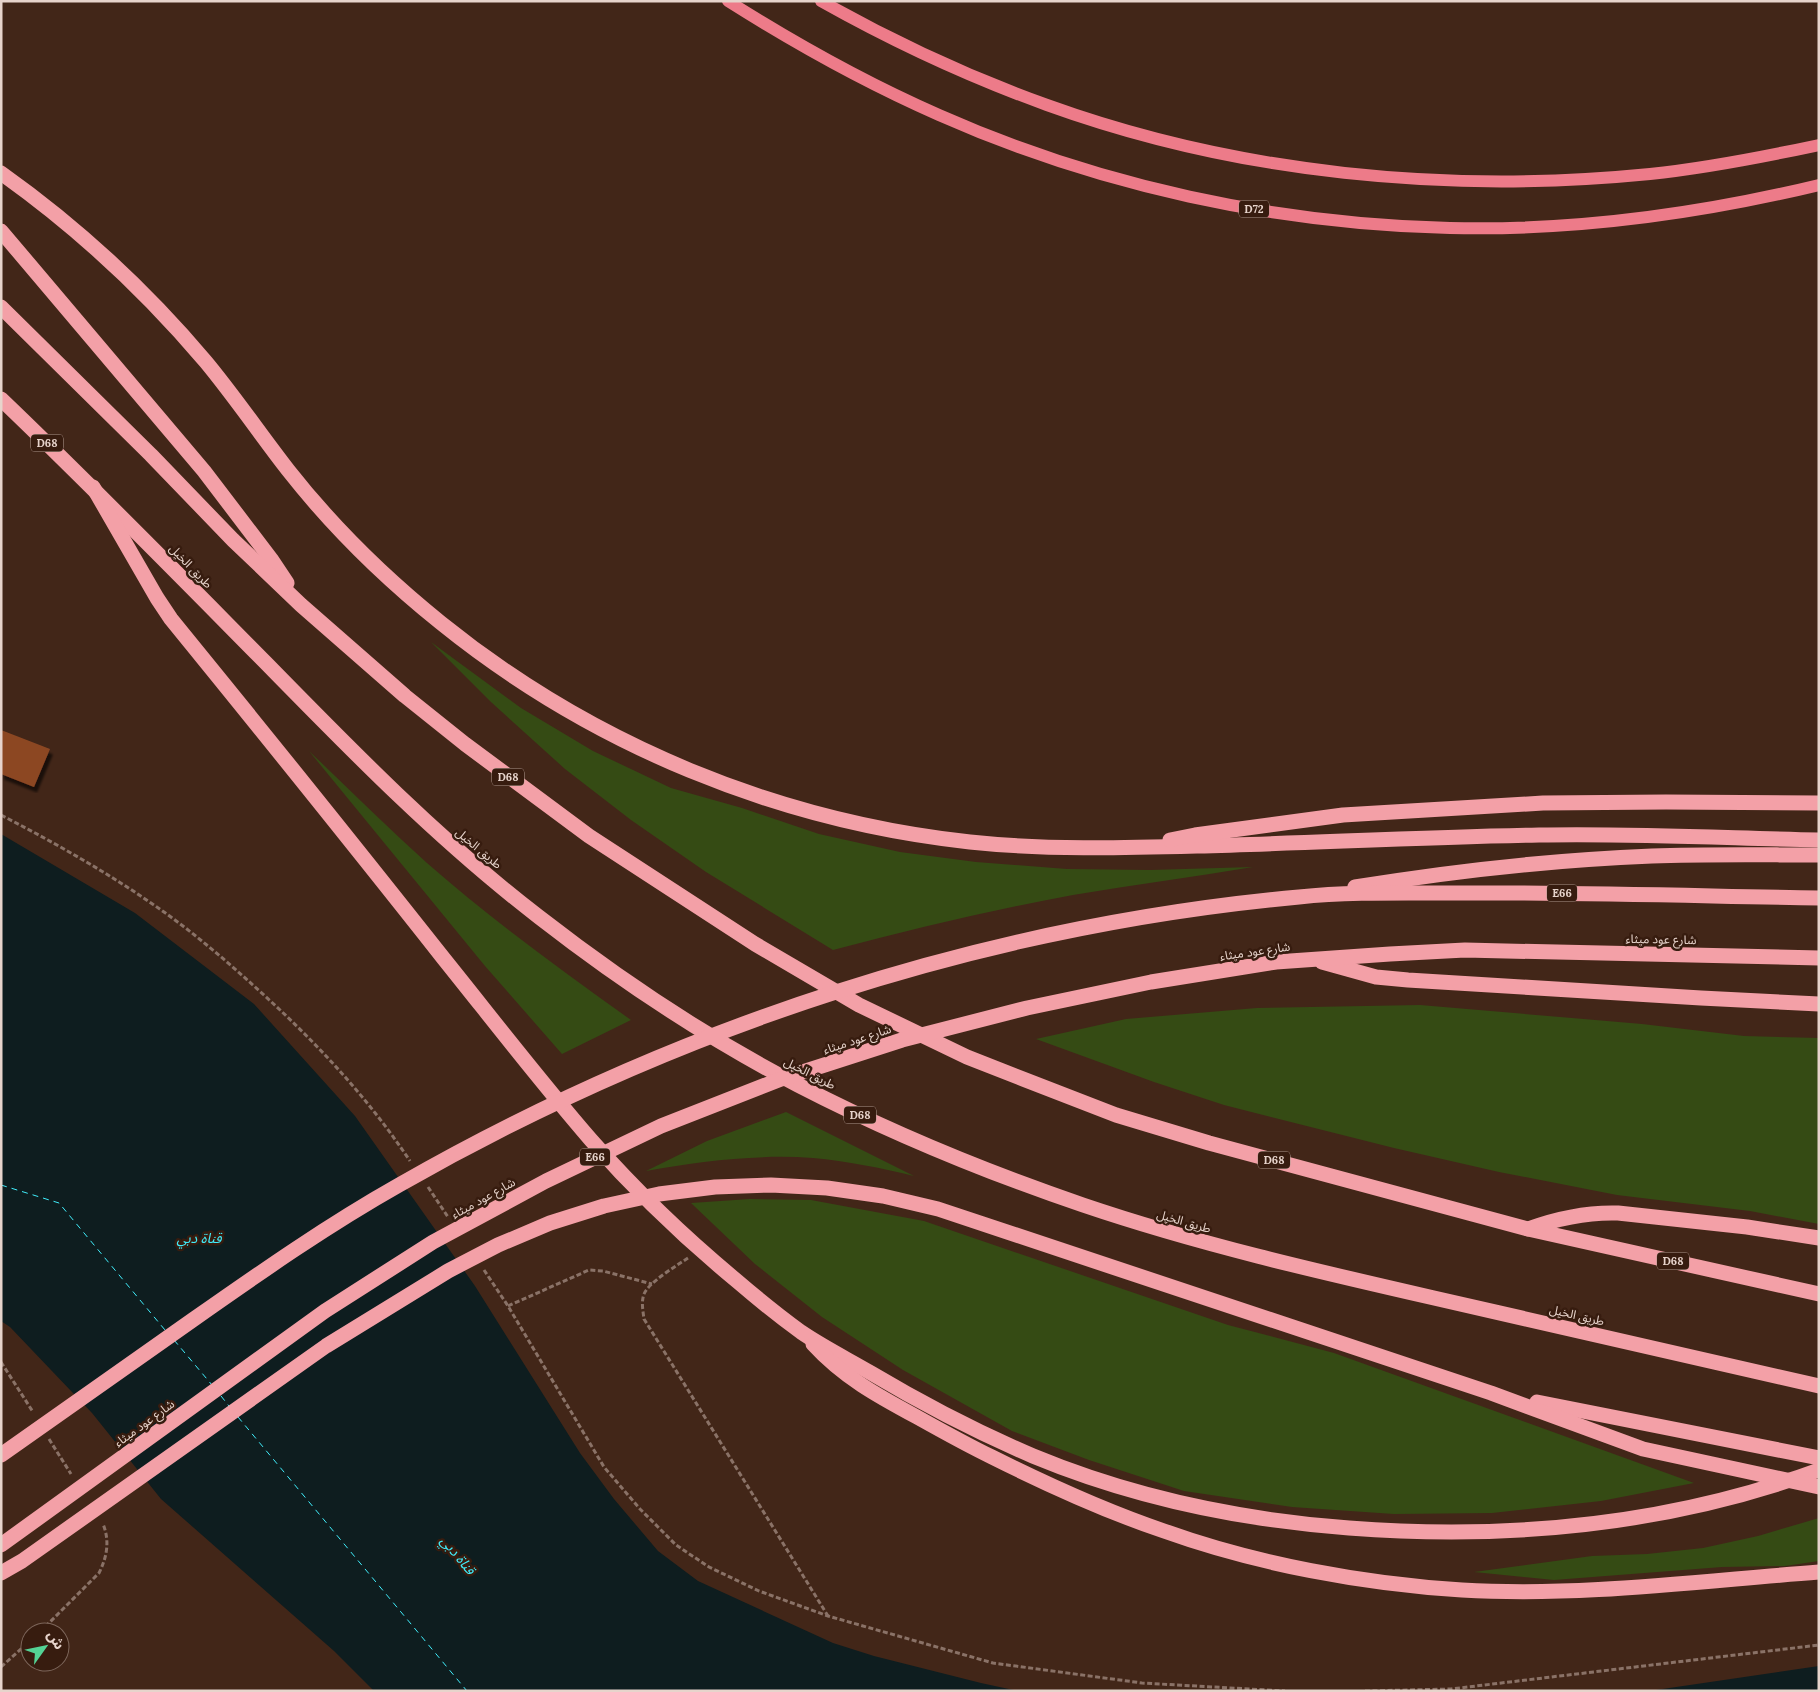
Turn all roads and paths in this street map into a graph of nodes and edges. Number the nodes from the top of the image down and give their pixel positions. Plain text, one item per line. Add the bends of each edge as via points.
1 (728, 1) edge
2 (821, 1) edge
3 (1819, 146) edge
4 (1, 173) edge
5 (1819, 185) edge
6 (1, 231) edge
7 (1, 307) edge
8 (1, 399) edge
9 (93, 487) junction
10 (301, 605) junction
11 (1819, 803) edge
12 (1, 815) edge
13 (1819, 840) edge
14 (1150, 847) junction
15 (1819, 855) edge
16 (1306, 896) junction
17 (1819, 898) edge
18 (1819, 958) edge
19 (1313, 959) junction
20 (1819, 1004) edge
21 (411, 1161) dead end
22 (427, 1185) dead end
23 (448, 1217) dead end
24 (1528, 1229) junction
25 (1819, 1238) edge
26 (700, 1249) junction
27 (481, 1266) dead end
28 (652, 1284) junction
29 (1819, 1294) edge
30 (508, 1306) junction
31 (804, 1334) junction
32 (1819, 1386) edge
33 (1491, 1393) junction
34 (1, 1454) edge
35 (1819, 1458) edge
36 (1819, 1470) edge
37 (1819, 1487) edge
38 (1, 1546) edge
39 (1819, 1572) edge
40 (1, 1574) edge
41 (828, 1616) junction
42 (1819, 1644) edge
43 (20, 1650) edge
44 (1, 1667) edge
45 (1285, 1691) edge
46 (1365, 1691) edge

1 - 5 main road, D72 via 832,63 940,116 995,138 1106,175 1219,203 1277,213 1393,226 1452,228 1582,224 1712,207
2 - 3 main road via 895,41 1047,106 1161,140 1278,164 1400,178 1535,181 1651,174
4 - 14 highway via 66,223 139,289 205,361 288,471 340,530 404,592 480,653 561,707 692,772 783,805 878,828 974,843 1058,848
6 - 10 highway via 204,471 271,559
7 - 10 highway, D68
8 - 9 highway, طريق الخيل / D68
9 - 26 highway via 171,619 594,1144
9 - 32 highway, طريق الخيل / D68 via 383,782 459,852 538,917 621,977 707,1033 796,1084 886,1128 984,1169 1081,1205 1174,1234 1278,1262
10 - 24 highway, D68 via 405,696 526,791 755,944 859,1005 967,1057 1116,1115
11 - 14 highway via 1543,803 1343,816 1195,834
12 - 21 path via 109,875 222,957 321,1049 389,1129
13 - 14 highway via 1541,835
15 - 16 highway via 1676,855 1575,861 1457,872
16 - 17 highway, E66 via 1477,893
16 - 34 highway, E66 via 1146,916 1016,942 886,976 760,1017 636,1066 515,1122 397,1186 284,1256
18 - 19 highway, شارع عود ميثاء / E66 via 1465,950
19 - 20 highway via 1376,977 1408,980
19 - 38 highway, شارع عود ميثاء / E66 via 1132,986 1027,1008 902,1040 781,1079 661,1126 546,1181 433,1242 333,1306
22 - 23 path
24 - 25 highway via 1563,1217 1599,1212
24 - 29 highway, D68
26 - 28 path
26 - 31 highway
27 - 30 path
28 - 30 path via 589,1270
28 - 41 path via 644,1294 644,1319
30 - 41 path via 604,1467 670,1539 709,1567 759,1591
31 - 36 highway via 911,1397 1037,1457 1170,1500 1320,1526 1401,1532 1483,1532 1564,1527 1645,1515 1725,1498
31 - 39 highway via 844,1374 978,1450 1096,1506 1166,1532 1234,1552 1334,1574 1462,1590 1610,1588
33 - 35 highway
33 - 37 highway via 1643,1449
33 - 40 highway via 938,1209 883,1196 827,1188 715,1187 659,1194 604,1206 498,1244 448,1271 326,1346
41 - 45 path via 993,1663 1142,1683
42 - 46 path via 1451,1689
43 - 44 path

